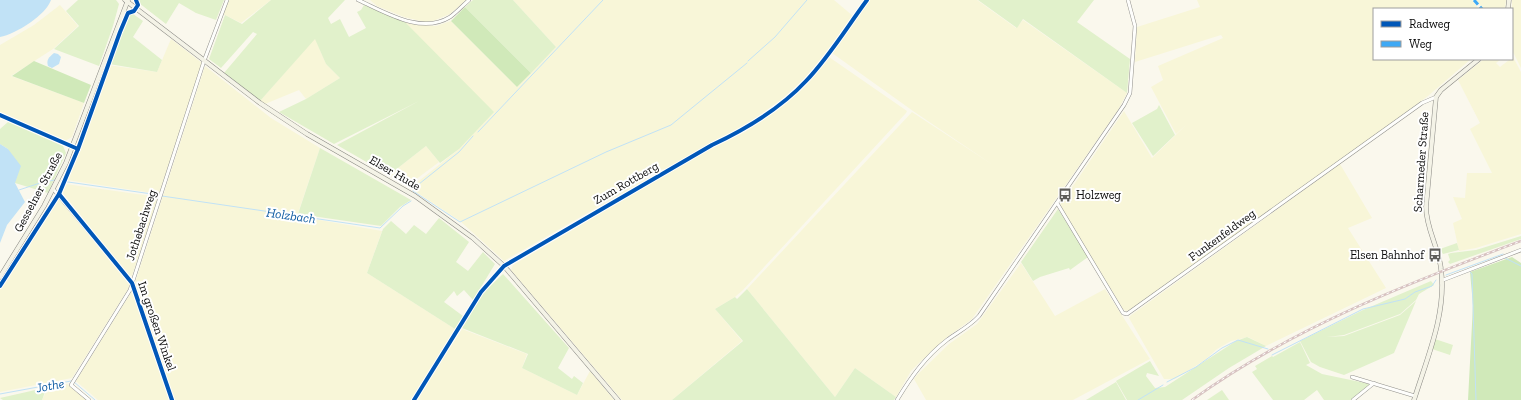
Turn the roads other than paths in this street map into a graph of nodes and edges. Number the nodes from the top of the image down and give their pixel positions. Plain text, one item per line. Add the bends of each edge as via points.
1 (228, 0) edge
2 (358, 0) edge
3 (469, 0) edge
4 (867, 0) edge
5 (1128, 0) edge
6 (126, 1) edge
7 (1478, 60) edge
8 (204, 61) junction
9 (1436, 97) junction
10 (0, 115) edge
11 (74, 147) junction
12 (54, 190) junction
13 (1057, 203) junction
14 (1521, 250) edge
15 (504, 266) junction
16 (0, 276) edge
17 (1443, 280) junction
18 (132, 283) junction
19 (1352, 377) dead end
20 (1374, 383) junction
21 (1415, 398) edge
22 (88, 400) edge
23 (172, 400) edge
24 (414, 400) edge
25 (618, 400) edge
26 (897, 400) edge
27 (1353, 400) edge

1 - 8 street, Jothebachweg
2 - 3 street via 401,19 429,24 451,16
4 - 15 street, Zum Rottberg via 806,82 784,101 744,129
5 - 13 street via 1135,26 1128,98
6 - 8 street, Elser Hude
6 - 11 street, Gesselner Straße
7 - 9 street, Scharmeder Straße
8 - 15 street, Elser Hude via 307,134 441,213
8 - 18 street, Jothebachweg
9 - 13 street, Funkenfeldweg via 1422,103 1127,314 1123,313
9 - 17 street, Scharmeder Straße via 1426,207
10 - 11 street
11 - 12 street, Gesselner Straße
12 - 16 street, Gesselner Straße
12 - 18 street, Im großen Winkel
13 - 26 street via 979,316 922,363
14 - 17 street
15 - 24 street, Zum Rottberg via 481,292
15 - 25 street, Elser Hude
17 - 21 street, Scharmeder Straße via 1442,303
18 - 22 street, Jothebachweg via 71,385
18 - 23 street, Im großen Winkel
19 - 20 street
20 - 21 street
20 - 27 street

